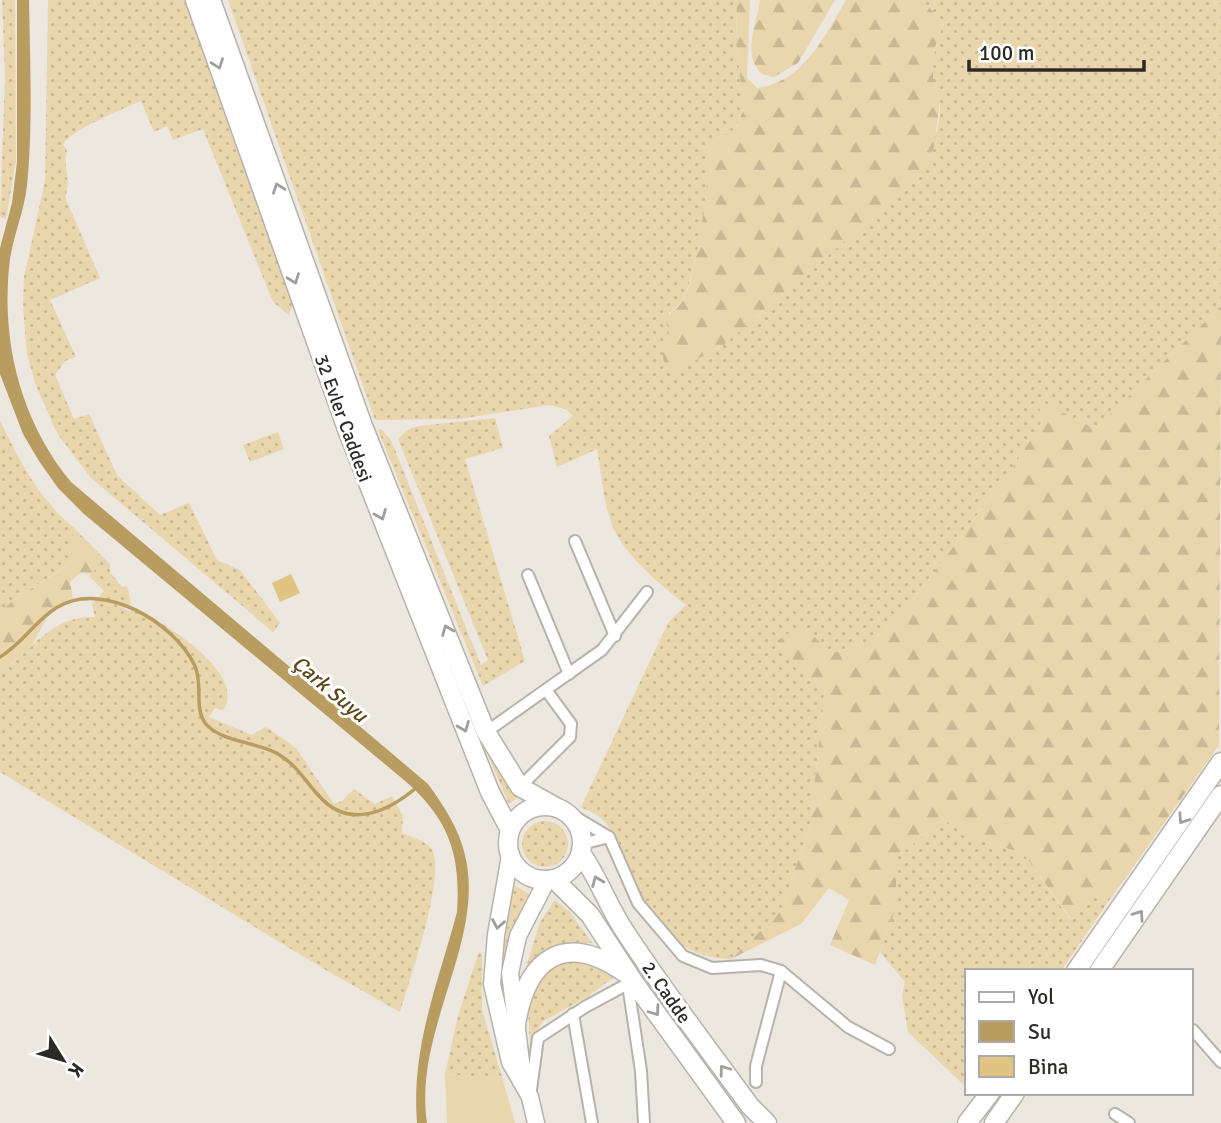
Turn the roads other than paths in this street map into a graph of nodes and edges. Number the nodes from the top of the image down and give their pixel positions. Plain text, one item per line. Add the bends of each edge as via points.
1 (195, 0) edge
2 (212, 0) edge
3 (575, 541) dead end
4 (528, 575) dead end
5 (647, 592) dead end
6 (615, 636) junction
7 (569, 674) junction
8 (546, 690) junction
9 (486, 732) junction
10 (1221, 762) edge
11 (520, 787) junction
12 (1221, 794) edge
13 (561, 810) junction
14 (510, 830) junction
15 (609, 837) junction
16 (581, 849) junction
17 (510, 856) junction
18 (551, 879) junction
19 (1077, 969) edge
20 (1100, 969) edge
21 (781, 971) junction
22 (630, 981) junction
23 (573, 1014) junction
24 (516, 1024) junction
25 (1194, 1030) dead end
26 (889, 1049) dead end
27 (1221, 1062) edge
28 (756, 1082) dead end
29 (527, 1090) junction
30 (988, 1095) edge
31 (1014, 1095) edge
32 (1115, 1114) dead end
33 (536, 1123) edge
34 (593, 1123) edge
35 (644, 1123) edge
36 (736, 1123) edge
37 (767, 1123) edge
38 (967, 1123) edge
39 (994, 1123) edge
40 (1129, 1123) edge

1 -> 14 main road, 32 Evler Caddesi via 348,432 490,792
9 -> 2 main road, 32 Evler Caddesi via 363,426
3 - 6 street
4 - 7 street
5 - 6 street
6 - 7 street
7 - 8 street
8 - 9 street
8 - 11 street via 571,724 570,737
9 - 11 main road, 32 Evler Caddesi
10 -> 19 main road
11 - 13 main road, 32 Evler Caddesi
20 -> 12 main road
13 - 14 main road via 534,807
13 - 15 street
13 - 16 main road via 580,832
14 - 17 main road
15 - 16 street
15 - 21 street via 638,903 683,956 712,968 761,965
16 - 18 main road via 566,874
37 -> 16 main road, 2. Cadde via 658,981 621,925
17 - 18 main road via 525,874
17 -> 29 main road via 492,984 510,1062
18 - 22 main road, 2. Cadde via 590,915
18 - 24 main road via 518,936 510,974
21 - 26 street via 848,1027
21 - 28 street via 756,1066
22 - 23 street
22 - 24 main road via 610,963 588,953 556,956 540,964 526,982
22 - 35 street
22 -> 36 main road, 2. Cadde
23 - 29 street via 537,1038
23 - 34 street
24 - 29 main road
25 - 27 street
29 - 33 main road
30 - 38 main road
31 - 39 main road
32 - 40 street

